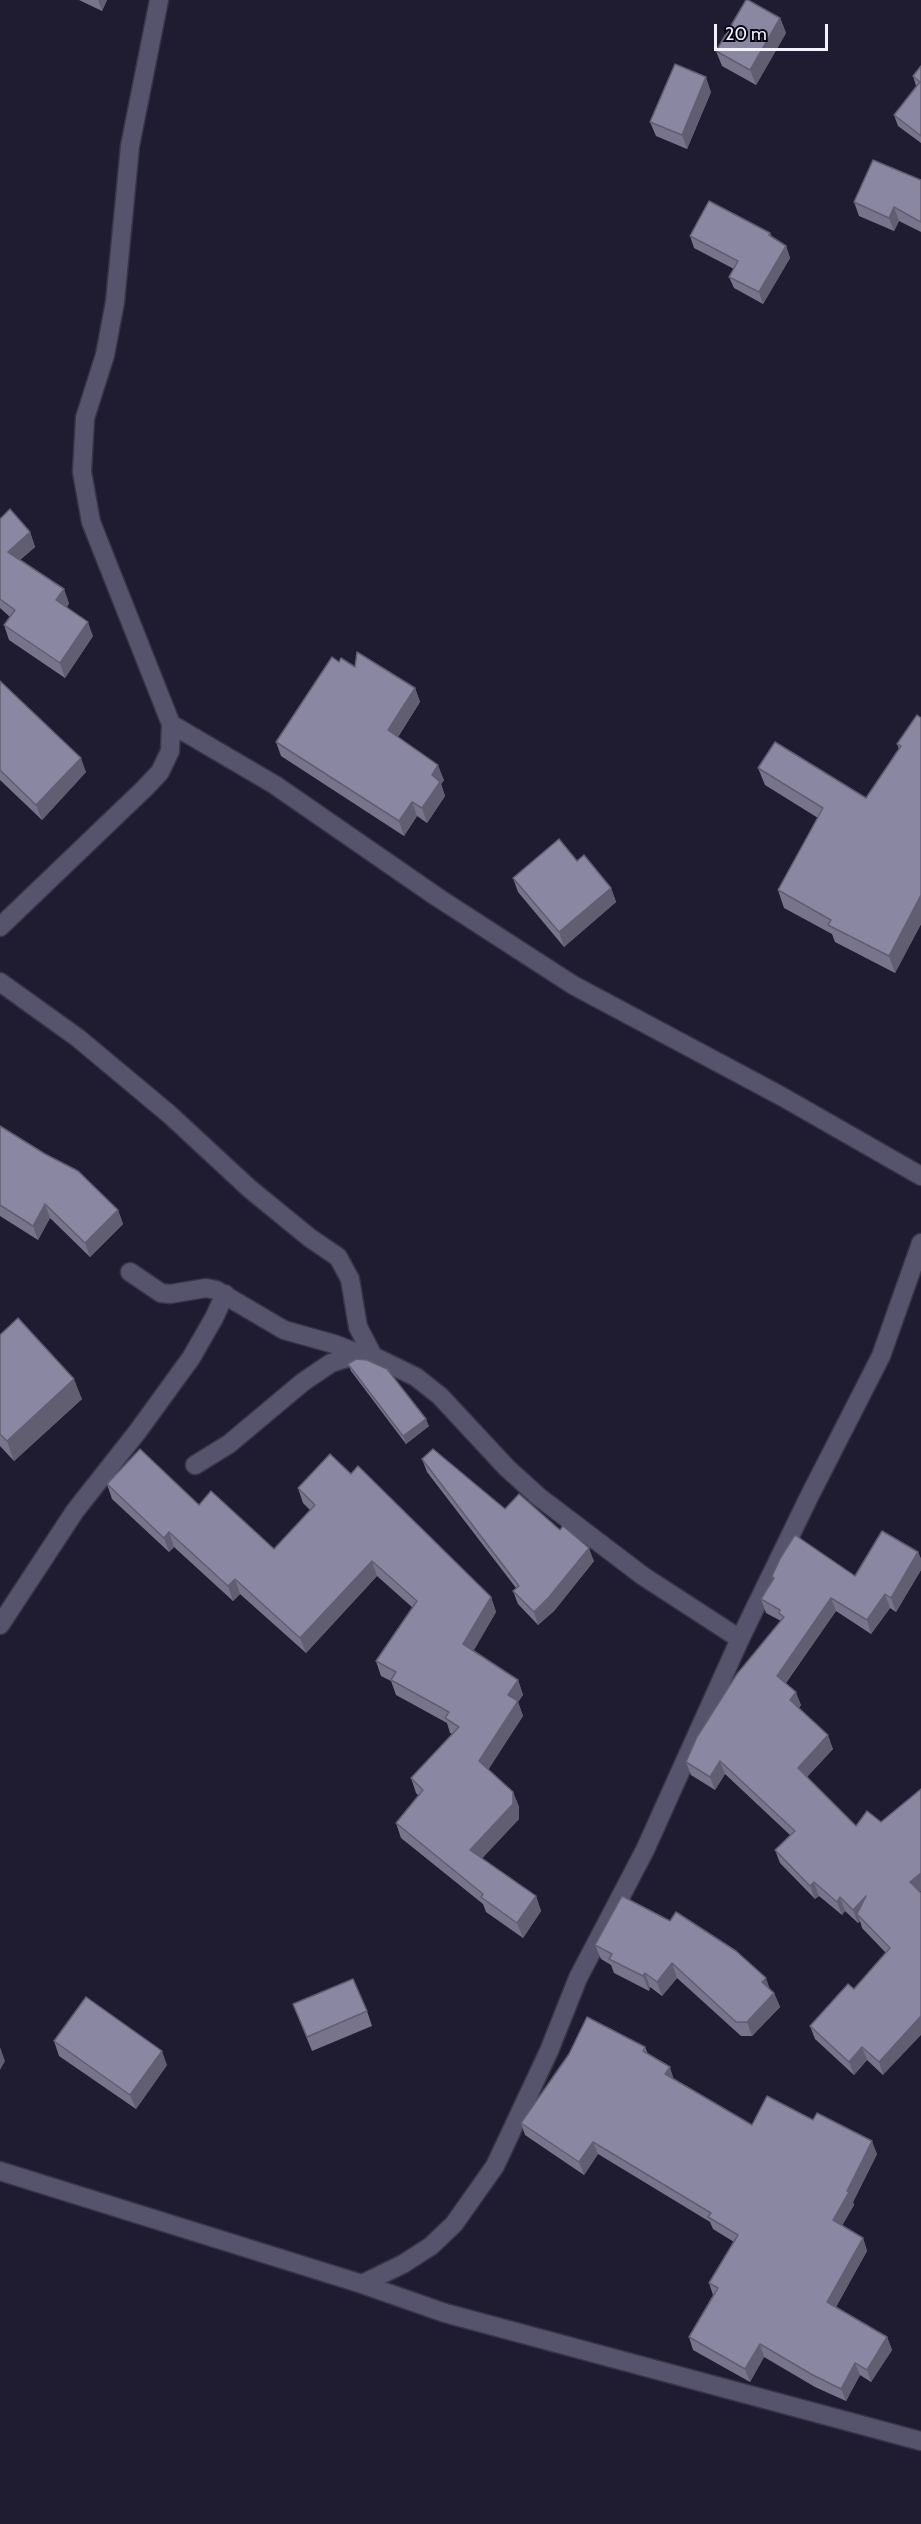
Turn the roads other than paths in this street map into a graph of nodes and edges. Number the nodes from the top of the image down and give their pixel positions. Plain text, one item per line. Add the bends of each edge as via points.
1 (159, 0) edge
2 (171, 724) junction
3 (0, 927) edge
4 (0, 982) edge
5 (921, 1176) edge
6 (921, 1243) edge
7 (130, 1272) dead end
8 (225, 1294) junction
9 (368, 1356) junction
10 (195, 1465) dead end
11 (0, 1625) edge
12 (740, 1639) junction
13 (0, 2171) edge
14 (362, 2284) junction
15 (921, 2441) edge

1 - 2 street via 130,146 115,302 105,355 85,418 82,472 91,522
2 - 3 street via 170,751 160,772
2 - 5 street via 274,785 573,985
4 - 9 street via 78,1038 250,1189 338,1257 348,1272 358,1327
6 - 12 street via 882,1356
7 - 8 street via 162,1293 206,1288
8 - 9 street via 284,1330
8 - 11 street via 191,1358 75,1511
9 - 10 street via 331,1363 250,1429
9 - 12 street via 416,1377 440,1396 539,1497 643,1576
12 - 14 street via 645,1850 578,1978 545,2061 495,2166 454,2224 431,2246
13 - 14 street
14 - 15 street via 508,2331

